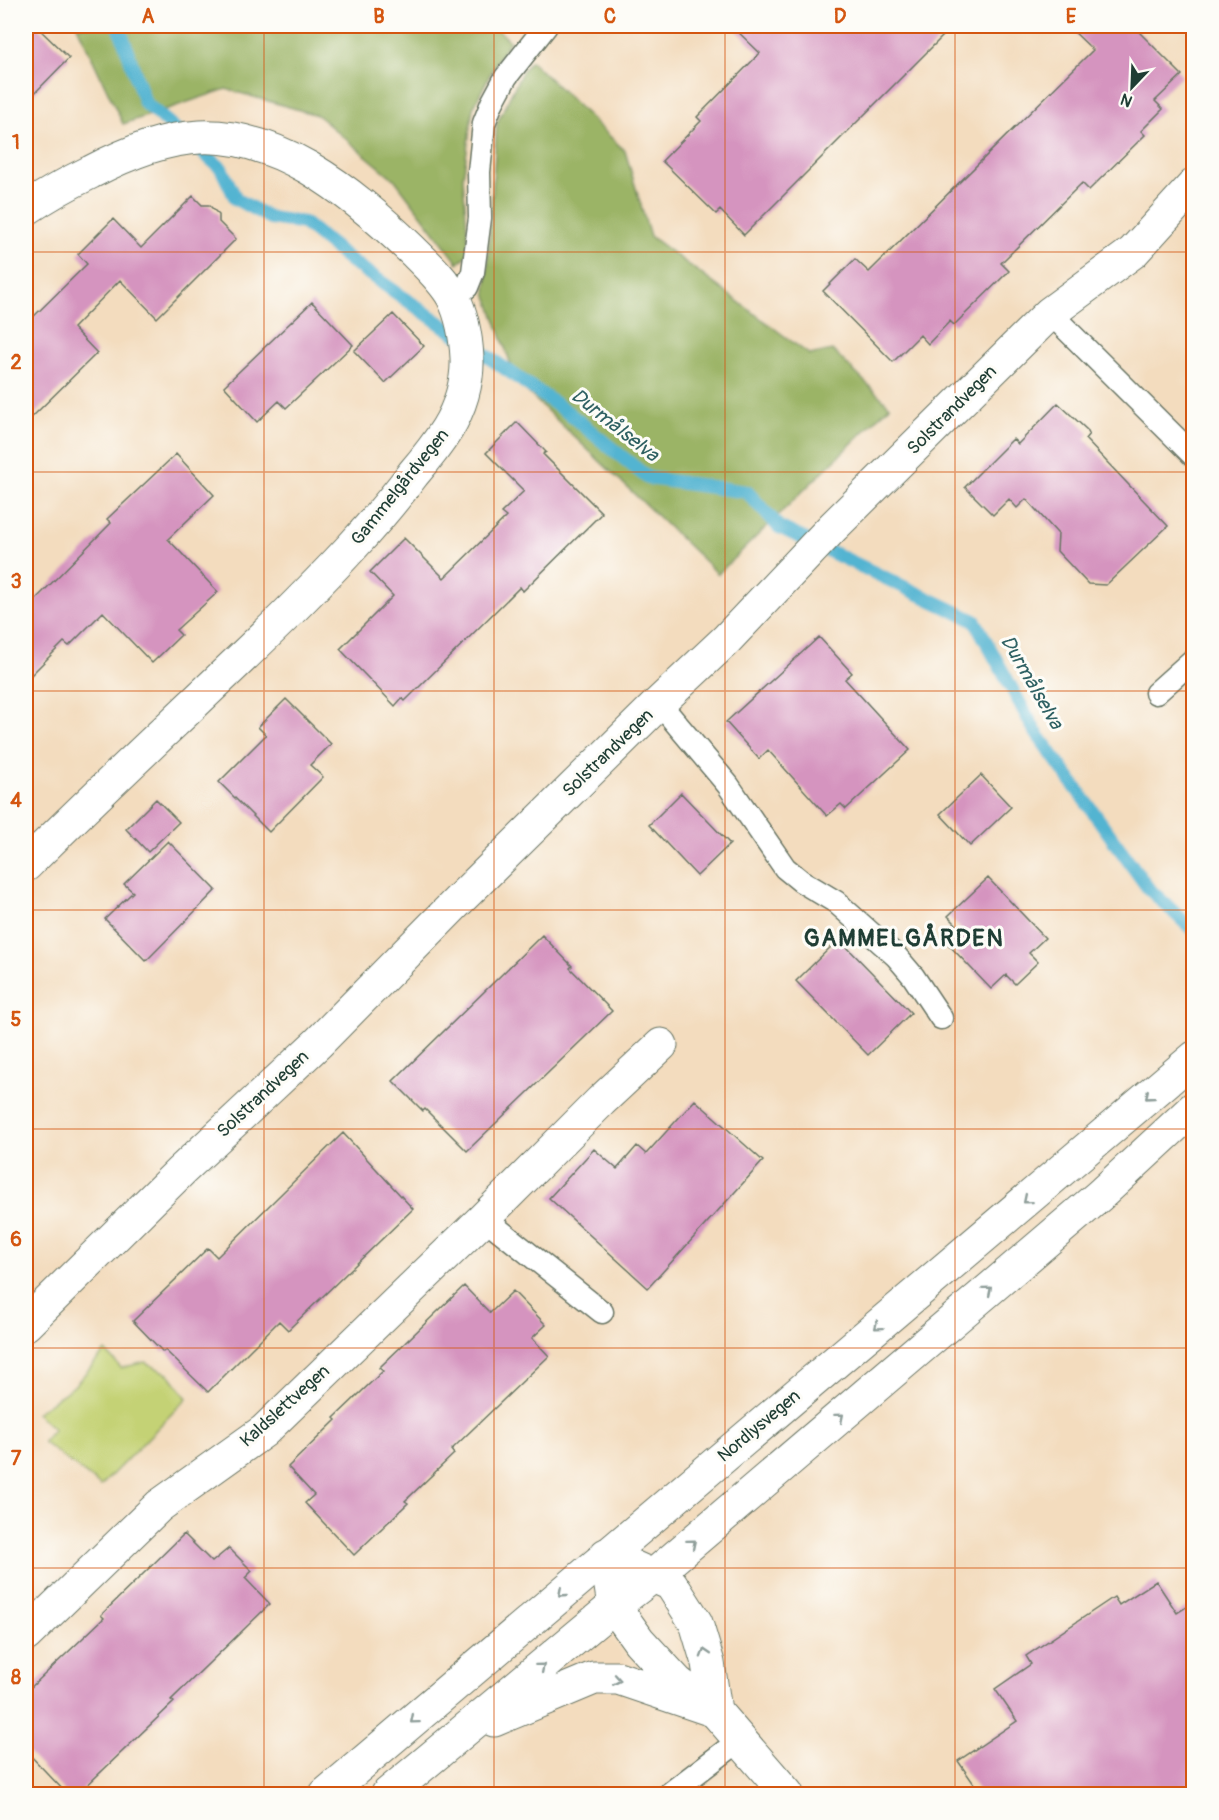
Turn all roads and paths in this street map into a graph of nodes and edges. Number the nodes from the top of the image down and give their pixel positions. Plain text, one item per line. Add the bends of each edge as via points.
1 (546, 26) edge
2 (1194, 185) edge
3 (26, 209) edge
4 (453, 297) junction
5 (1050, 313) junction
6 (1194, 456) edge
7 (1194, 659) edge
8 (1156, 693) dead end
9 (659, 703) junction
10 (26, 865) edge
11 (941, 1018) dead end
12 (661, 1045) dead end
13 (1194, 1058) edge
14 (1194, 1108) edge
15 (484, 1218) junction
16 (602, 1312) dead end
17 (26, 1324) edge
18 (606, 1555) junction
19 (653, 1576) junction
20 (614, 1606) junction
21 (26, 1635) edge
22 (715, 1711) junction
23 (465, 1732) junction
24 (740, 1740) junction
25 (326, 1794) edge
26 (388, 1794) edge
27 (669, 1794) edge
28 (788, 1794) edge

1 - 4 lane via 506,77 484,123 480,218 473,272 467,287
2 - 5 main road, Solstrandvegen via 1133,252
3 - 4 main road, Gammelgårdvegen via 49,193 152,144 205,136 251,142 288,156 357,199 433,270
4 - 10 main road, Gammelgårdvegen via 463,327 467,368 458,407 438,442 342,558
5 - 6 lane
5 - 9 main road, Solstrandvegen
7 - 8 lane
9 - 11 lane via 728,785 785,868 836,902 896,956
9 - 17 main road, Solstrandvegen via 318,1042
12 - 15 main road, Kaldslettvegen
13 -> 18 main road, Nordlysvegen
19 -> 14 main road via 1099,1196
15 - 16 lane
15 - 21 main road, Kaldslettvegen via 264,1431 159,1506
18 - 19 main road
18 - 20 main road
18 -> 25 main road, Nordlysvegen
19 - 20 main road
22 -> 19 main road via 708,1663 696,1623 671,1584
20 - 22 main road via 639,1641 677,1682
23 -> 20 main road
23 -> 22 main road via 594,1678 618,1678
22 - 24 main road
23 - 26 main road
24 - 27 lane
24 - 28 main road

